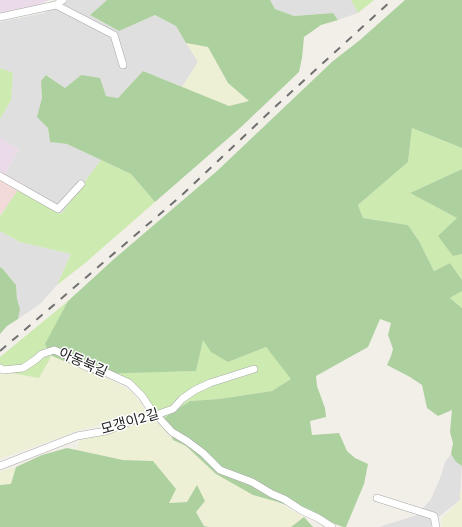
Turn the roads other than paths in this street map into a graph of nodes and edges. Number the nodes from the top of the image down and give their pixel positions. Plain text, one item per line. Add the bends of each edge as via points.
1 (63, 0) edge
2 (56, 5) junction
3 (0, 17) edge
4 (123, 65) dead end
5 (0, 176) edge
6 (81, 184) dead end
7 (0, 368) edge
8 (254, 369) dead end
9 (156, 415) junction
10 (0, 466) edge
11 (377, 498) dead end
12 (332, 527) edge
13 (436, 527) edge

1 - 2 street
2 - 3 street
2 - 4 street via 114,35
5 - 6 street via 58,209
7 - 9 street, 아동북길 via 23,368 42,354 54,350 87,367 130,383
8 - 9 street, 모갱이2길 via 195,390 173,409
9 - 10 street, 모갱이2길 via 139,418 106,431 77,436
9 - 12 street via 172,432 203,453 220,470 252,482
11 - 13 street via 434,516

